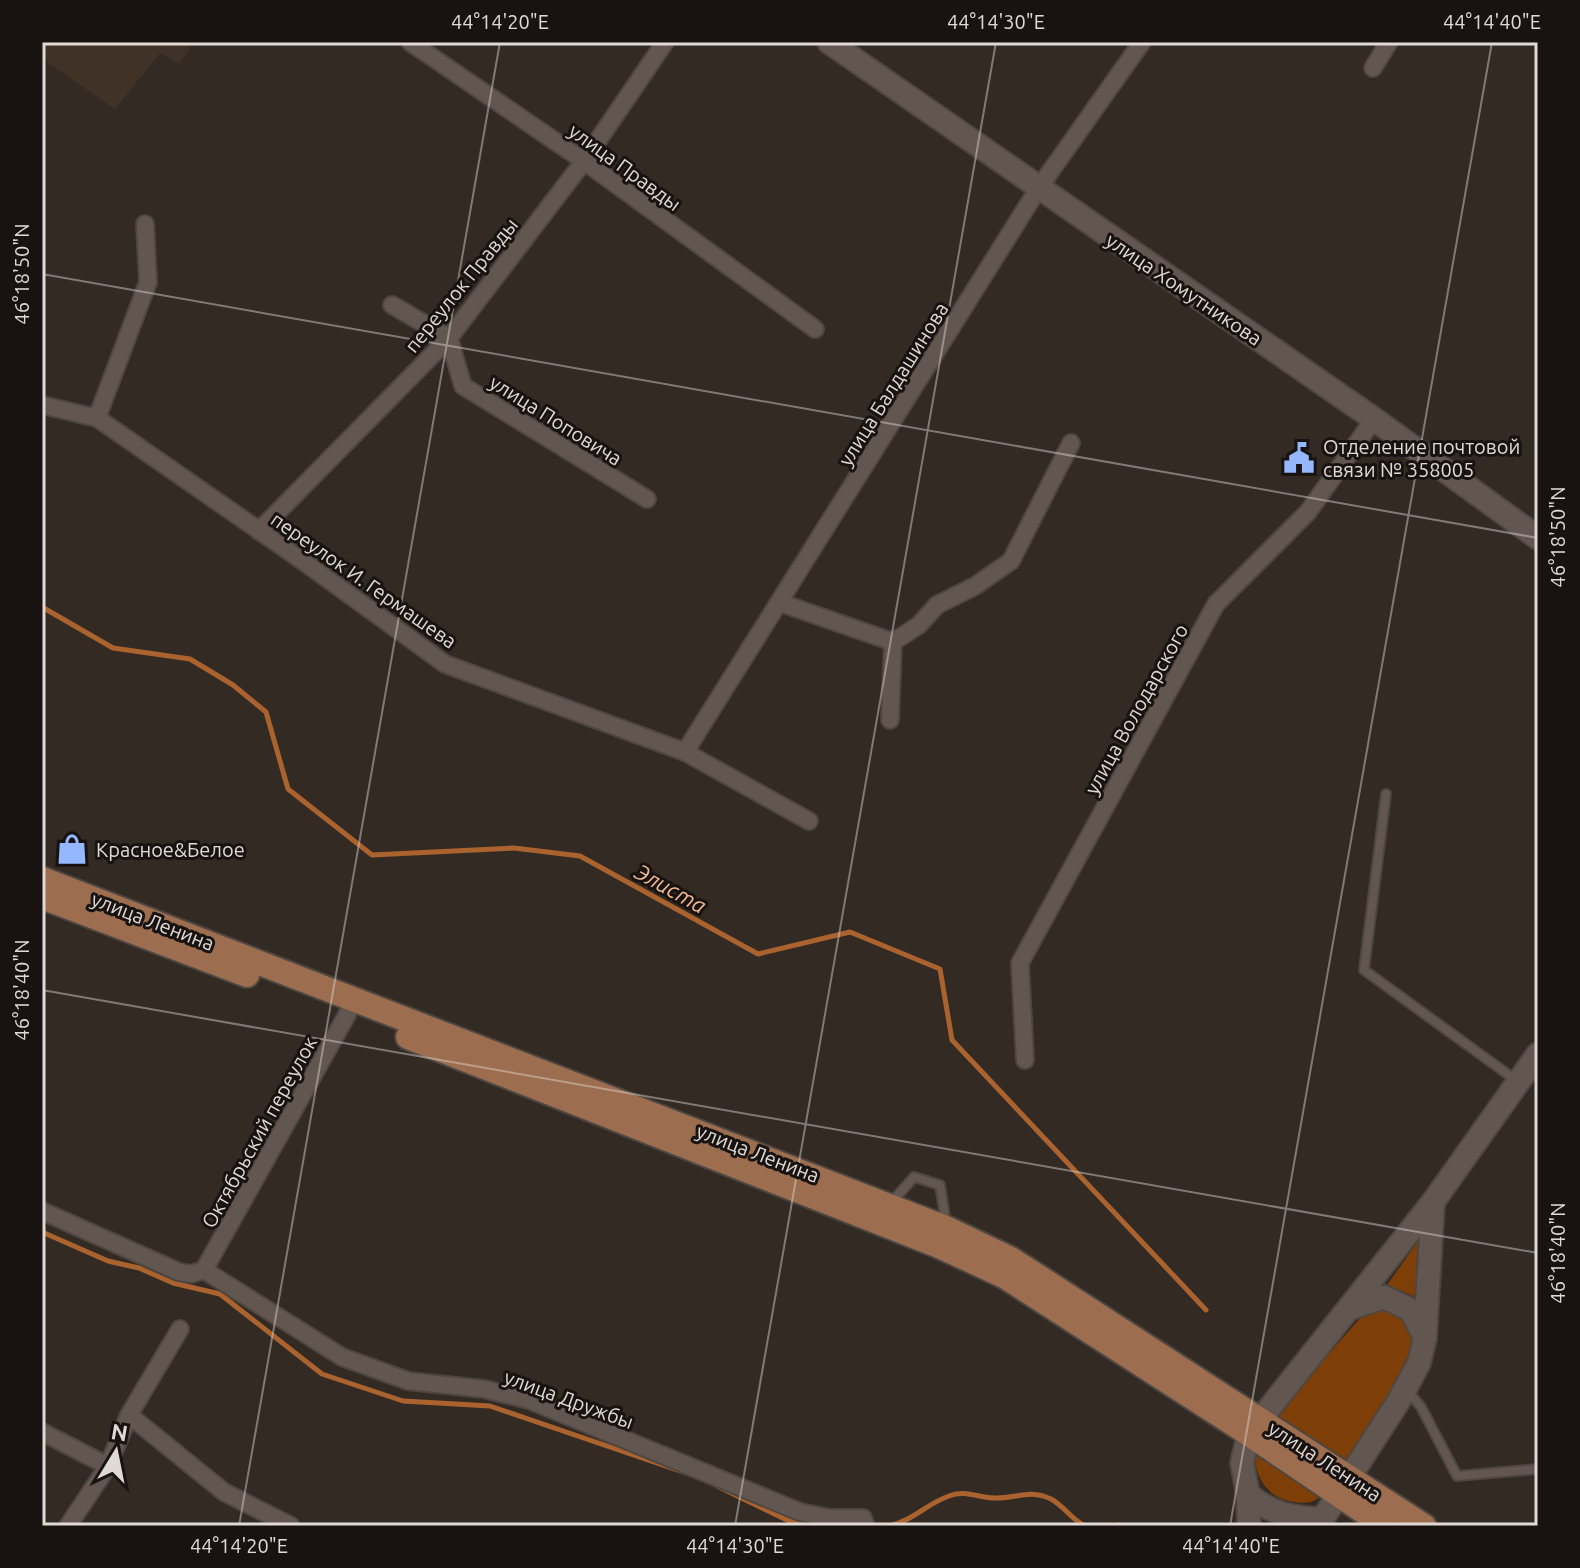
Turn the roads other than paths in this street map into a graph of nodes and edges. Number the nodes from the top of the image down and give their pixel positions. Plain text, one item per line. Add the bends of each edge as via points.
1 (410, 42) edge
2 (665, 42) edge
3 (829, 42) edge
4 (1142, 42) edge
5 (1389, 42) edge
6 (1373, 68) dead end
7 (584, 161) junction
8 (1038, 189) junction
9 (145, 224) dead end
10 (392, 305) dead end
11 (815, 329) dead end
12 (449, 338) junction
13 (42, 405) edge
14 (97, 418) junction
15 (1374, 419) junction
16 (1071, 443) dead end
17 (647, 499) dead end
18 (259, 531) junction
19 (1538, 538) edge
20 (781, 603) junction
21 (893, 642) junction
22 (890, 720) dead end
23 (685, 752) junction
24 (1386, 794) dead end
25 (809, 821) dead end
26 (42, 879) edge
27 (42, 897) edge
28 (348, 1013) junction
29 (1538, 1054) edge
30 (1025, 1060) dead end
31 (1518, 1082) junction
32 (1433, 1202) junction
33 (890, 1204) junction
34 (42, 1211) edge
35 (946, 1228) junction
36 (204, 1270) junction
37 (1351, 1308) junction
38 (180, 1329) dead end
39 (1425, 1338) junction
40 (1406, 1388) junction
41 (129, 1415) junction
42 (1254, 1426) junction
43 (42, 1432) edge
44 (108, 1466) junction
45 (1538, 1469) edge
46 (1345, 1486) junction
47 (1248, 1494) junction
48 (1320, 1522) edge
49 (865, 1524) edge
50 (68, 1526) edge
51 (291, 1526) edge
52 (1249, 1526) edge
53 (1385, 1526) edge
54 (1424, 1526) edge

1 - 7 street, улица Правды
2 - 7 street, переулок Правды
3 - 8 street, улица Хомутникова
4 - 8 street, улица Балдашинова
5 - 6 street
7 - 11 street, улица Правды
7 - 12 street, переулок Правды
8 - 15 street, улица Хомутникова
8 - 20 street, улица Балдашинова
9 - 14 street via 148,282
10 - 12 street
12 - 17 street, улица Поповича via 463,386
12 - 18 street, переулок Правды
13 - 14 street, переулок И. Гермашева
14 - 18 street, переулок И. Гермашева
15 - 19 street, улица Хомутникова
15 - 30 street, улица Володарского via 1308,512 1216,604 1020,963
16 - 21 street via 1011,561 937,605
18 - 23 street, переулок И. Гермашева via 445,664
20 - 21 street
20 - 23 street, улица Балдашинова
21 - 22 street
23 - 25 street, переулок И. Гермашева
24 - 31 lane via 1364,970
26 - 33 main road, улица Ленина
27 - 28 main road, улица Ленина
28 - 36 street, Октябрьский переулок
28 - 42 main road, улица Ленина via 952,1252 1004,1276
29 - 31 street
31 - 32 street
32 - 37 street
32 - 39 street
33 - 35 main road, улица Ленина
33 - 35 lane via 914,1177 940,1185
34 - 36 street, улица Дружбы via 179,1272
35 - 42 main road, улица Ленина via 1011,1259
36 - 49 street, улица Дружбы via 342,1357 408,1381 529,1400 800,1512 863,1518
37 - 39 street via 1384,1297 1411,1310
37 - 42 street
38 - 41 street
39 - 40 street
40 - 45 lane via 1457,1476
40 - 46 street
41 - 44 street
41 - 51 street via 224,1492
42 - 46 main road, улица Ленина
42 - 47 street via 1242,1463
43 - 44 street
44 - 50 street
46 - 48 street
46 - 53 main road, улица Ленина
46 - 54 main road, улица Ленина
47 - 48 street via 1263,1507
47 - 52 street

